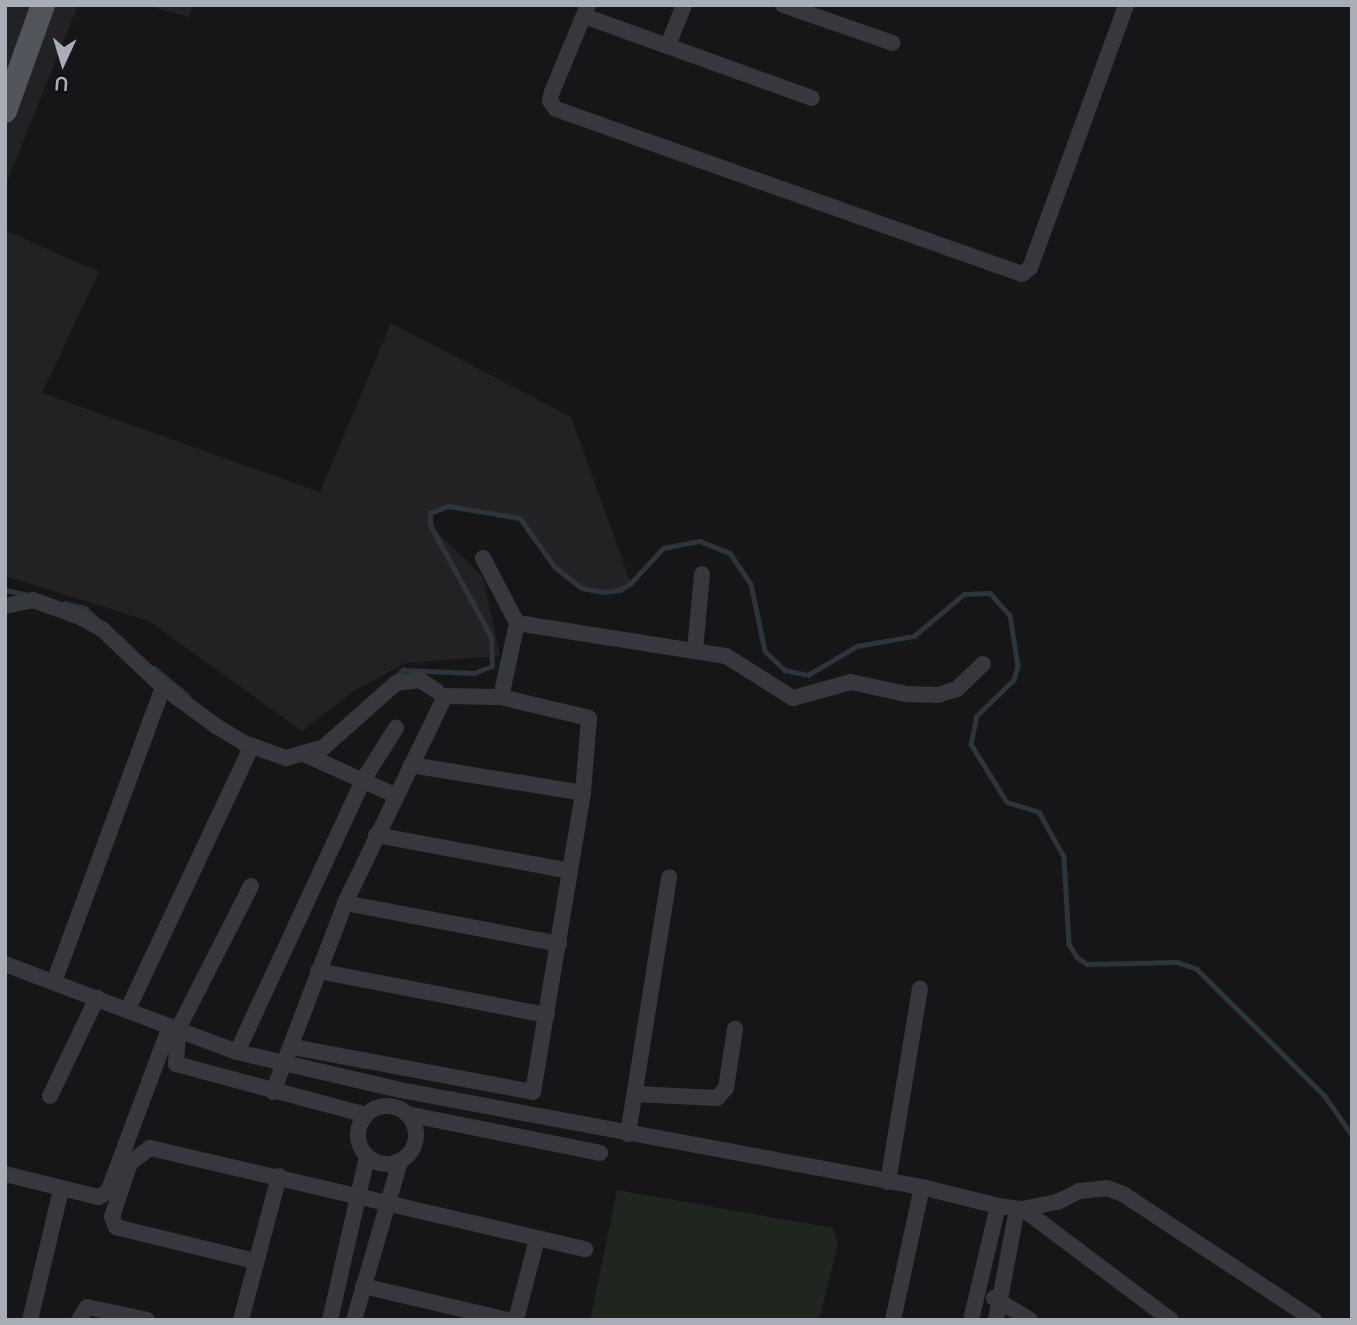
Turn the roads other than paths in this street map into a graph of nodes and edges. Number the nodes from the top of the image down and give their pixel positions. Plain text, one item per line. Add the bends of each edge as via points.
1 (43, 5) edge
2 (684, 5) edge
3 (783, 5) edge
4 (1126, 5) edge
5 (586, 10) edge
6 (893, 43) dead end
7 (668, 45) junction
8 (812, 98) dead end
9 (5, 111) edge
10 (483, 558) dead end
11 (702, 574) dead end
12 (5, 606) edge
13 (517, 623) junction
14 (695, 650) junction
15 (983, 664) dead end
16 (163, 687) junction
17 (437, 691) dead end
18 (501, 696) junction
19 (396, 728) dead end
20 (252, 746) junction
21 (306, 755) junction
22 (411, 765) junction
23 (363, 780) junction
24 (388, 792) dead end
25 (583, 793) junction
26 (376, 835) junction
27 (570, 871) junction
28 (669, 877) dead end
29 (251, 886) dead end
30 (345, 903) junction
31 (559, 944) junction
32 (5, 964) edge
33 (318, 971) junction
34 (54, 982) junction
35 (920, 989) dead end
36 (97, 998) junction
37 (128, 1009) junction
38 (547, 1015) junction
39 (174, 1028) junction
40 (735, 1029) dead end
41 (292, 1046) junction
42 (237, 1052) junction
43 (284, 1063) junction
44 (400, 1090) junction
45 (273, 1092) junction
46 (635, 1094) junction
47 (50, 1096) dead end
48 (401, 1110) junction
49 (366, 1115) junction
50 (582, 1126) junction
51 (628, 1134) junction
52 (577, 1149) junction
53 (600, 1153) dead end
54 (367, 1157) junction
55 (400, 1162) junction
56 (5, 1174) edge
57 (279, 1176) junction
58 (888, 1182) junction
59 (922, 1187) junction
60 (61, 1190) junction
61 (359, 1197) junction
62 (385, 1203) junction
63 (998, 1206) junction
64 (1020, 1209) junction
65 (537, 1239) junction
66 (586, 1249) dead end
67 (255, 1261) junction
68 (363, 1286) junction
69 (977, 1295) junction
70 (1001, 1300) junction
71 (30, 1320) edge
72 (79, 1320) edge
73 (147, 1320) edge
74 (241, 1320) edge
75 (330, 1320) edge
76 (354, 1320) edge
77 (508, 1320) edge
78 (516, 1320) edge
79 (893, 1320) edge
80 (971, 1320) edge
81 (996, 1320) edge
82 (1030, 1320) edge
83 (1171, 1320) edge
84 (1314, 1320) edge

1 - 9 main road
2 - 7 street
3 - 6 street
4 - 5 street via 1030,268 1022,274 556,109 550,101 552,92
5 - 7 street
7 - 8 street
10 - 13 street
11 - 14 street
12 - 16 street via 33,600 80,617 103,630
13 - 14 street
13 - 18 street
14 - 15 street via 726,656 793,698 850,682 906,694 938,695 957,689
16 - 20 street
16 - 34 street
17 - 21 street via 421,680 396,683 333,739
18 - 22 street via 445,696
18 - 25 street via 589,718
19 - 23 street
20 - 21 street via 286,758
20 - 37 street
21 - 23 street
22 - 25 street
22 - 26 street
23 - 24 street
23 - 42 street
25 - 27 street
26 - 27 street
26 - 30 street
27 - 31 street
28 - 46 street
29 - 39 street
30 - 31 street
30 - 33 street
31 - 38 street
32 - 34 street
33 - 38 street
33 - 41 street
34 - 36 street
35 - 58 street
36 - 37 street
36 - 47 street
37 - 39 street
38 - 41 street via 535,1088 529,1095
39 - 42 street
39 - 45 street via 176,1064
39 - 60 street via 108,1192 98,1197
40 - 46 street via 726,1088 717,1098
41 - 43 street
42 - 43 street
43 - 44 street
43 - 45 street
44 - 48 street
44 - 50 street
45 - 49 street
46 - 51 street
48 - 49 street via 375,1108
48 - 52 street
48 - 55 street via 414,1123 415,1145
49 - 54 street via 358,1136
50 - 51 street
50 - 52 street
51 - 58 street
52 - 53 street
54 - 55 street via 377,1163
54 - 61 street
55 - 62 street
56 - 60 street
57 - 61 street
57 - 67 street
57 - 67 street via 150,1148 130,1163 112,1217 116,1227
58 - 59 street
59 - 63 street
59 - 79 street
60 - 71 street
61 - 62 street
61 - 75 street
62 - 65 street
62 - 68 street
63 - 64 street
63 - 69 street
64 - 70 street
64 - 83 street
64 - 84 street via 1057,1202 1080,1191 1107,1188 1124,1194
65 - 66 street
65 - 78 street
67 - 74 street
68 - 76 street
68 - 77 street
69 - 70 street
69 - 80 street
70 - 81 street
70 - 82 street
72 - 73 street via 87,1307

